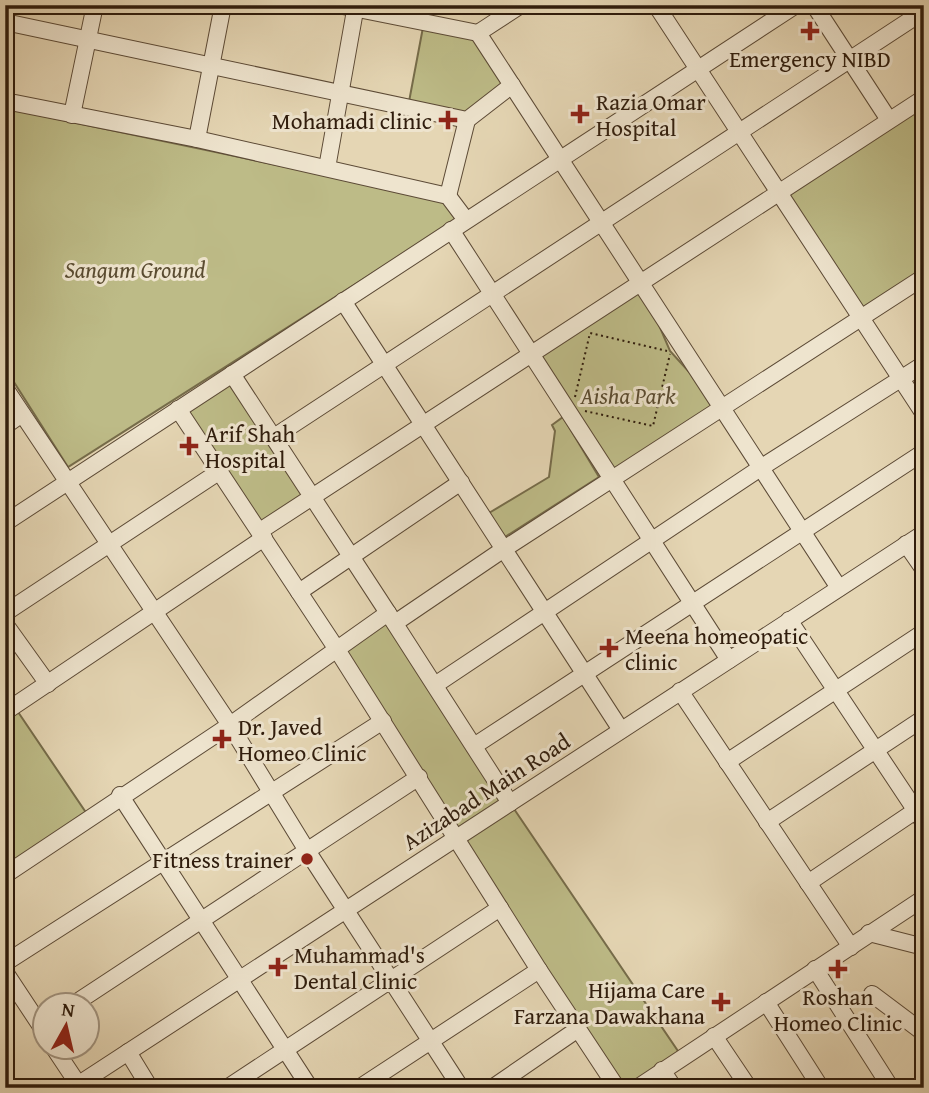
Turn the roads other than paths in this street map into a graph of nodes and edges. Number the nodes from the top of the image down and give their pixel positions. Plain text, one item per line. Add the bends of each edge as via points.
1 (95, 5) edge
2 (223, 5) edge
3 (338, 5) edge
4 (427, 5) edge
5 (521, 5) edge
6 (796, 5) edge
7 (814, 5) edge
8 (356, 7) edge
9 (664, 8) edge
10 (924, 12) edge
11 (5, 22) edge
12 (424, 22) junction
13 (478, 33) junction
14 (88, 38) junction
15 (850, 60) junction
16 (212, 64) junction
17 (698, 69) junction
18 (512, 85) junction
19 (340, 93) junction
20 (924, 98) edge
21 (5, 101) edge
22 (72, 115) junction
23 (467, 120) junction
24 (889, 120) junction
25 (739, 132) junction
26 (197, 139) junction
27 (560, 159) junction
28 (327, 168) junction
29 (779, 192) junction
30 (448, 196) junction
31 (466, 220) junction
32 (601, 223) junction
33 (451, 230) junction
34 (924, 277) edge
35 (640, 283) junction
36 (492, 295) junction
37 (344, 301) junction
38 (861, 318) junction
39 (530, 355) junction
40 (924, 364) edge
41 (385, 365) junction
42 (232, 373) junction
43 (901, 379) junction
44 (5, 388) edge
45 (721, 407) junction
46 (178, 409) junction
47 (22, 414) junction
48 (924, 414) edge
49 (424, 424) junction
50 (5, 426) edge
51 (274, 438) junction
52 (924, 452) edge
53 (762, 467) junction
54 (220, 471) junction
55 (611, 479) junction
56 (68, 481) junction
57 (461, 482) junction
58 (313, 496) junction
59 (5, 523) edge
60 (802, 531) junction
61 (924, 533) edge
62 (262, 535) junction
63 (652, 542) junction
64 (906, 544) junction
65 (111, 545) junction
66 (504, 549) junction
67 (352, 556) junction
68 (924, 570) edge
69 (839, 588) junction
70 (299, 592) junction
71 (692, 603) junction
72 (154, 611) junction
73 (5, 613) edge
74 (545, 613) junction
75 (391, 618) junction
76 (789, 620) junction
77 (5, 624) edge
78 (924, 632) edge
79 (336, 648) junction
80 (729, 660) junction
81 (584, 673) junction
82 (48, 684) junction
83 (435, 685) junction
84 (836, 689) junction
85 (680, 691) junction
86 (5, 712) edge
87 (924, 718) edge
88 (383, 721) junction
89 (230, 725) junction
90 (621, 730) junction
91 (474, 746) junction
92 (877, 748) junction
93 (727, 762) junction
94 (419, 777) junction
95 (272, 792) junction
96 (120, 795) junction
97 (510, 803) junction
98 (921, 813) edge
99 (767, 822) junction
100 (458, 837) junction
101 (306, 849) junction
102 (163, 862) junction
103 (5, 875) edge
104 (808, 883) junction
105 (924, 898) edge
106 (500, 908) junction
107 (346, 909) junction
108 (201, 919) junction
109 (869, 933) junction
110 (850, 947) junction
111 (924, 947) edge
112 (5, 963) edge
113 (815, 969) junction
114 (539, 970) junction
115 (5, 972) edge
116 (239, 979) junction
117 (392, 980) junction
118 (92, 992) edge
119 (872, 994) dead end
120 (766, 1002) junction
121 (32, 1010) edge
122 (578, 1029) junction
123 (924, 1033) edge
124 (714, 1036) junction
125 (431, 1041) junction
126 (285, 1050) junction
127 (128, 1052) junction
128 (62, 1062) edge
129 (662, 1070) junction
130 (75, 1086) edge
131 (150, 1088) edge
132 (227, 1088) edge
133 (310, 1088) edge
134 (359, 1088) edge
135 (461, 1088) edge
136 (492, 1088) edge
137 (617, 1088) edge
138 (637, 1088) edge
139 (674, 1088) edge
140 (749, 1088) edge
141 (821, 1088) edge
142 (891, 1088) edge

1 - 14 street
2 - 16 street
3 - 8 street
4 - 12 street
5 - 13 street
6 - 17 street
7 - 15 street
8 - 12 street
8 - 19 street
9 - 17 street
10 - 15 street
11 - 14 street
12 - 13 street
13 - 18 street
14 - 16 street
14 - 22 street
15 - 24 street
15 - 25 street
16 - 19 street
16 - 26 street
17 - 25 street
17 - 27 street
18 - 23 street
18 - 27 street
19 - 23 street
19 - 28 street
20 - 24 street
21 - 22 street
22 - 26 street
23 - 30 street
24 - 29 street
25 - 29 street
25 - 32 street
26 - 28 street
27 - 31 street
27 - 32 street
28 - 30 street
29 - 35 street
29 - 38 street
30 - 31 street
31 - 33 street
32 - 35 street
32 - 36 street
33 - 36 street
33 - 37 street
34 - 38 street
35 - 39 street
35 - 45 street
36 - 39 street
36 - 41 street
37 - 41 street
37 - 42 street
38 - 43 street
38 - 45 street
39 - 49 street
39 - 55 street
40 - 43 street
41 - 49 street
41 - 51 street
42 - 46 street
42 - 51 street
43 - 48 street
43 - 53 street
44 - 47 street
45 - 53 street
45 - 55 street
46 - 54 street
46 - 56 street
47 - 50 street
47 - 56 street
49 - 57 street
49 - 58 street
51 - 58 street
52 - 60 street
53 - 60 street
53 - 63 street
54 - 62 street
54 - 65 street
55 - 63 street
55 - 66 street
56 - 59 street
56 - 65 street
57 - 66 street
57 - 67 street
58 - 62 street
58 - 67 street
60 - 69 street
60 - 71 street
61 - 64 street, Azizabad Main Road
62 - 70 street
62 - 72 street
63 - 71 street
63 - 74 street
64 - 68 street
64 - 69 street, Azizabad Main Road
65 - 72 street
65 - 73 street
66 - 74 street
66 - 75 street
67 - 70 street
67 - 75 street
69 - 76 street, Azizabad Main Road
70 - 79 street
71 - 80 street
71 - 81 street
72 - 82 street
72 - 89 street
74 - 81 street
74 - 83 street
75 - 79 street
75 - 83 street
76 - 80 street, Azizabad Main Road
76 - 84 street
77 - 82 street
78 - 84 street
79 - 88 street
79 - 89 street
80 - 85 street, Azizabad Main Road
81 - 90 street
81 - 91 street
82 - 86 street
83 - 91 street
84 - 92 street
84 - 93 street
85 - 90 street, Azizabad Main Road
85 - 93 street
87 - 92 street
88 - 94 street
88 - 95 street
89 - 95 street
89 - 96 street
90 - 97 street, Azizabad Main Road
91 - 97 street
92 - 98 street
92 - 99 street
93 - 99 street
94 - 100 street
94 - 101 street
95 - 101 street
95 - 102 street
96 - 102 street
96 - 103 street
97 - 100 street, Azizabad Main Road
98 - 104 street
99 - 104 street
100 - 106 street
100 - 107 street, Azizabad Main Road
101 - 107 street
101 - 108 street
102 - 108 street
102 - 112 street
104 - 110 street
105 - 109 street
106 - 114 street
106 - 117 street
107 - 116 street, Azizabad Main Road
107 - 117 street
108 - 116 street
108 - 118 street
109 - 110 street
109 - 111 street
110 - 113 street
113 - 120 street
113 - 142 street
114 - 122 street
114 - 125 street
115 - 121 street
116 - 126 street
116 - 127 street, Azizabad Main Road
117 - 125 street
117 - 126 street
119 - 123 street
120 - 124 street
120 - 141 street
122 - 136 street
122 - 137 street
124 - 129 street
124 - 140 street
125 - 134 street
125 - 135 street
126 - 132 street
126 - 133 street
127 - 130 street, Azizabad Main Road
127 - 131 street
128 - 130 street
129 - 138 street
129 - 139 street

